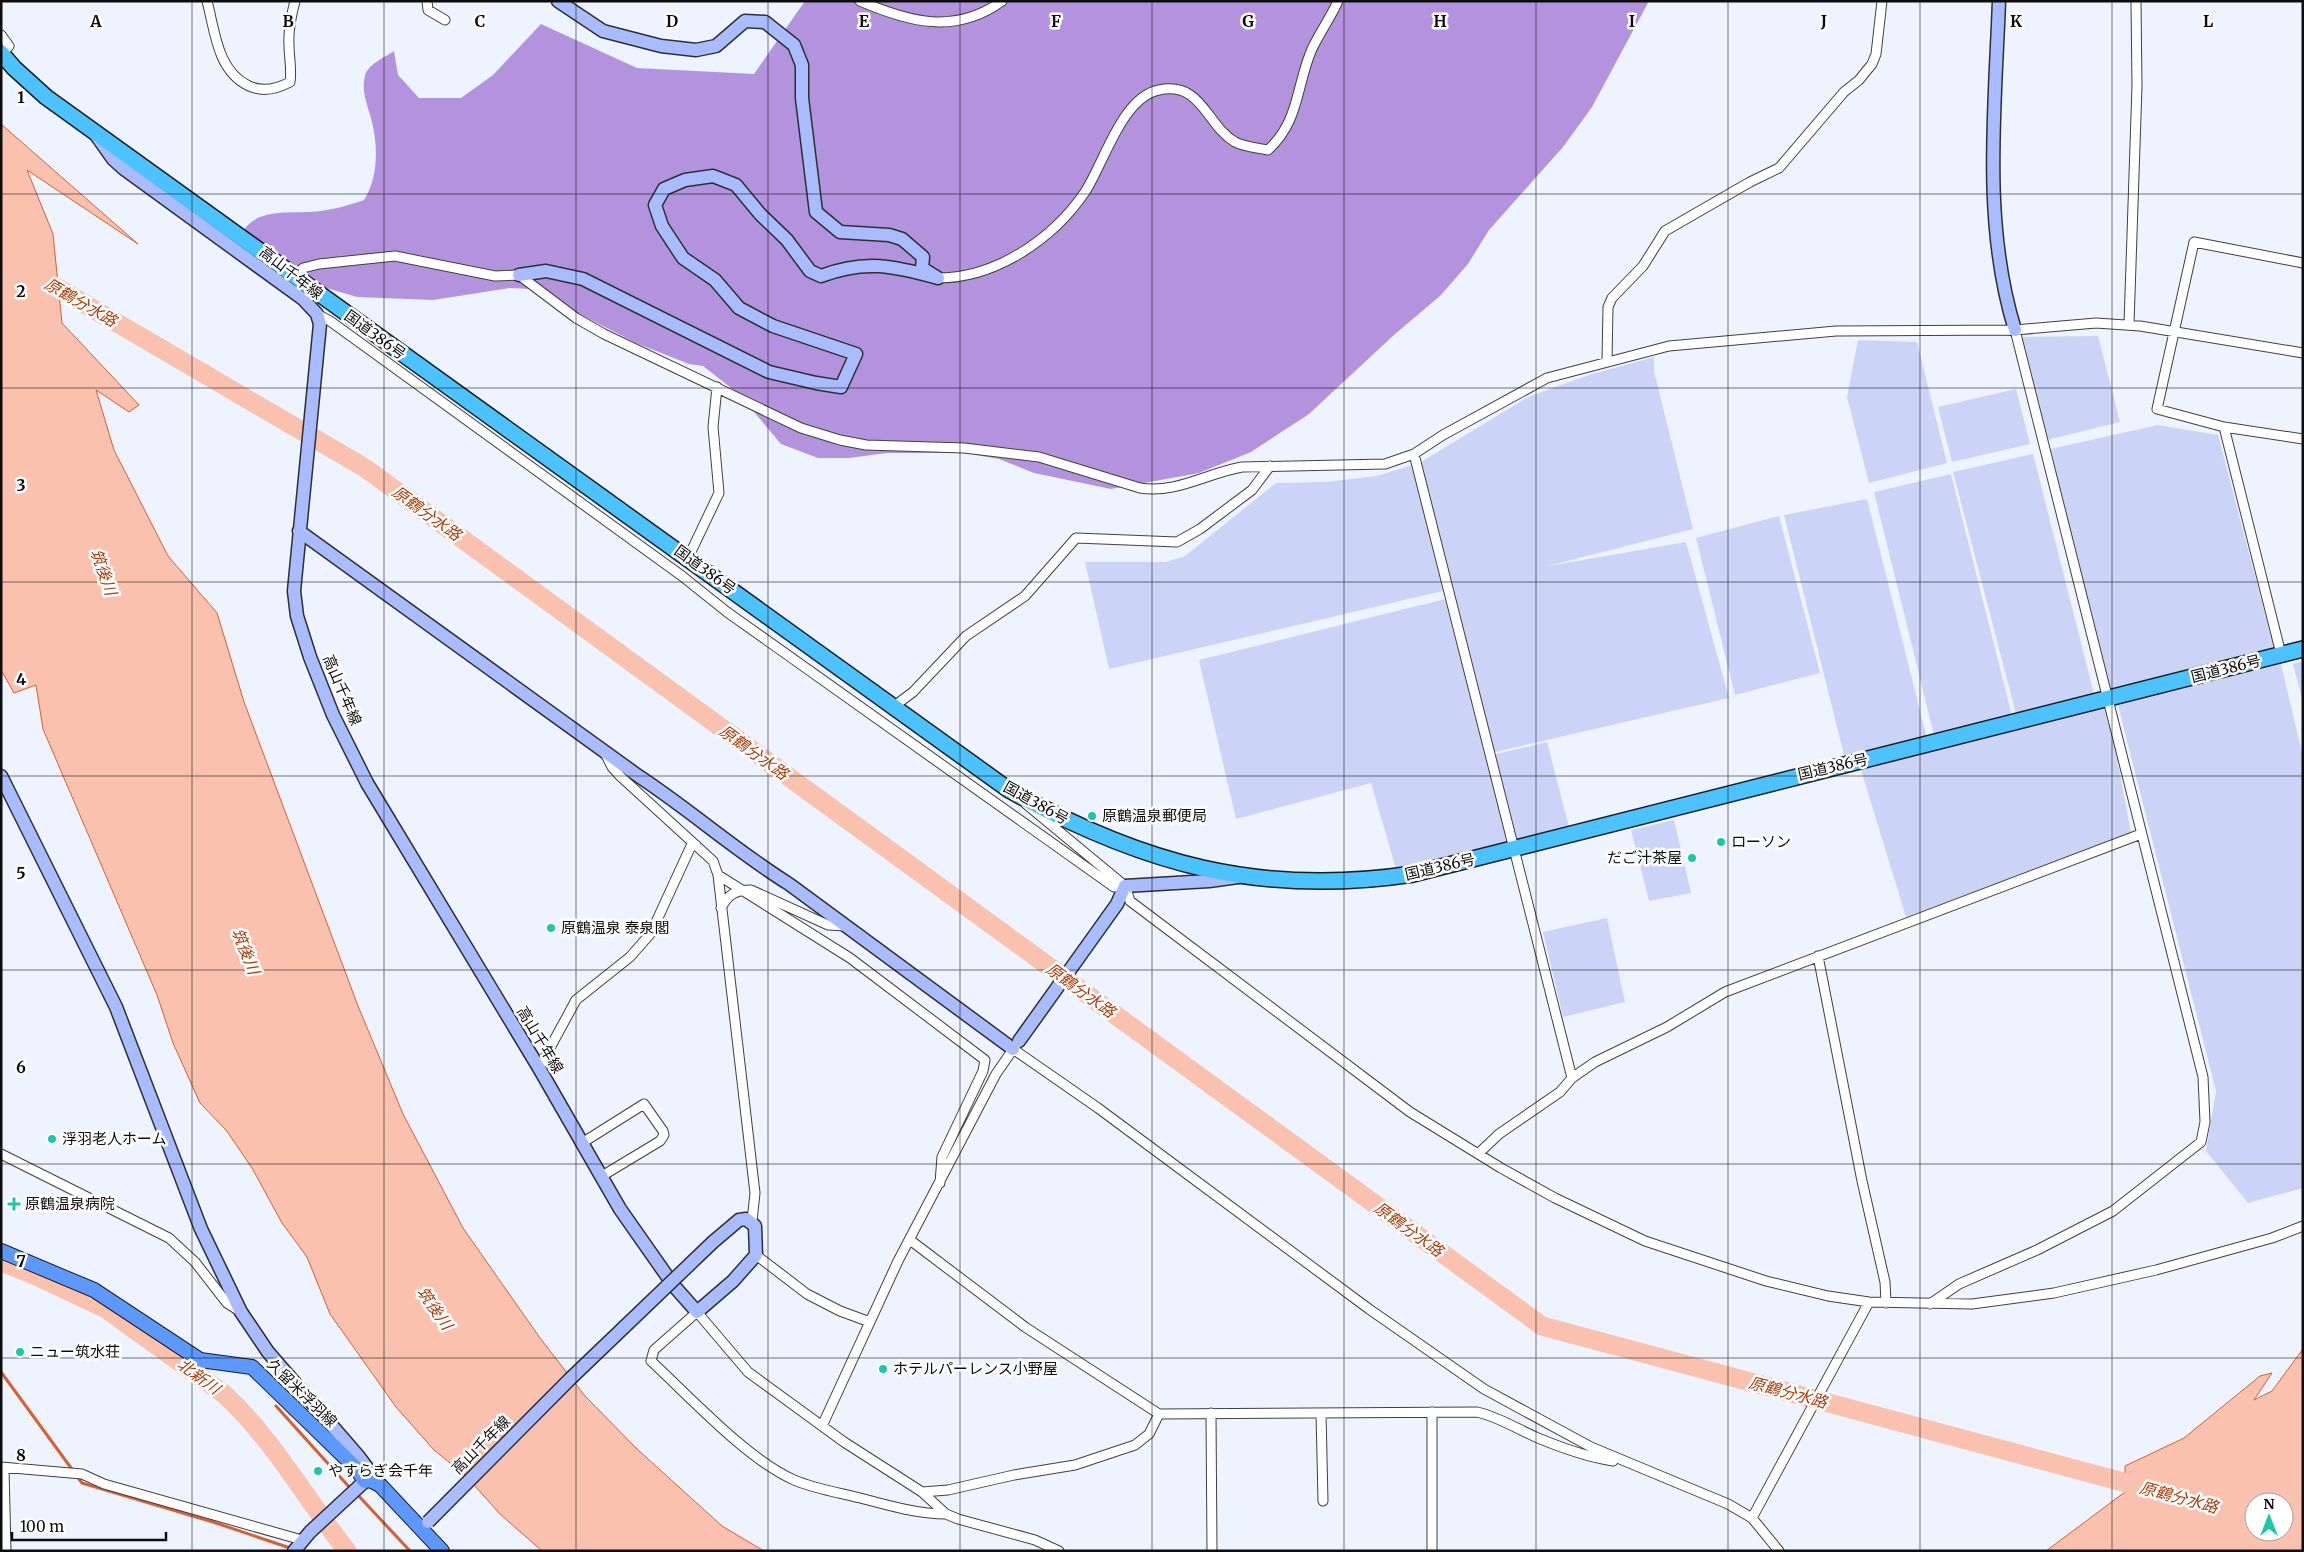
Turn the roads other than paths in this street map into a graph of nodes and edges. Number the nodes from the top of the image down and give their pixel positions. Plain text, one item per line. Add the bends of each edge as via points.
1 (207, 1) edge
2 (295, 1) edge
3 (427, 1) edge
4 (558, 1) edge
5 (860, 1) edge
6 (1002, 1) edge
7 (1338, 1) edge
8 (1882, 1) edge
9 (1999, 1) edge
10 (2136, 1) edge
11 (445, 20) dead end
12 (1, 35) edge
13 (2, 53) edge
14 (93, 131) junction
15 (2303, 264) edge
16 (519, 275) junction
17 (295, 277) junction
18 (938, 278) junction
19 (318, 319) junction
20 (2129, 324) junction
21 (2015, 330) junction
22 (2174, 332) junction
23 (2303, 352) edge
24 (1607, 361) junction
25 (717, 387) junction
26 (2224, 427) junction
27 (2303, 439) edge
28 (1414, 454) junction
29 (1270, 466) junction
30 (300, 525) junction
31 (688, 558) junction
32 (2303, 649) edge
33 (2282, 654) junction
34 (2109, 698) junction
35 (893, 707) junction
36 (605, 752) junction
37 (1, 776) edge
38 (1009, 790) junction
39 (2141, 834) junction
40 (696, 845) junction
41 (1514, 849) junction
42 (718, 875) junction
43 (1240, 876) junction
44 (1125, 886) junction
45 (740, 891) junction
46 (721, 908) junction
47 (848, 926) junction
48 (1818, 956) junction
49 (1016, 1045) junction
50 (539, 1068) junction
51 (1572, 1078) junction
52 (582, 1143) junction
53 (1479, 1153) junction
54 (1, 1154) edge
55 (602, 1176) junction
56 (940, 1183) junction
57 (752, 1221) junction
58 (2303, 1226) edge
59 (910, 1240) junction
60 (1, 1251) edge
61 (756, 1255) junction
62 (1886, 1303) junction
63 (1930, 1304) junction
64 (1868, 1305) junction
65 (241, 1312) junction
66 (697, 1312) junction
67 (870, 1322) junction
68 (1432, 1412) junction
69 (1321, 1413) junction
70 (1159, 1414) junction
71 (1211, 1414) junction
72 (822, 1426) junction
73 (1625, 1462) junction
74 (2, 1467) edge
75 (361, 1484) junction
76 (380, 1485) junction
77 (922, 1492) junction
78 (1323, 1501) dead end
79 (946, 1514) junction
80 (1754, 1514) junction
81 (425, 1525) junction
82 (301, 1542) edge
83 (6, 1551) edge
84 (442, 1551) edge
85 (1059, 1551) edge
86 (1212, 1551) edge
87 (1432, 1551) edge
88 (1779, 1551) edge

1 - 2 street via 220,53 229,70 238,81 266,90 280,88 290,82 290,18
3 - 11 street via 428,10
4 - 18 street via 602,32 660,46 696,50 716,46 745,21 765,22 794,46 802,65 802,98 816,212 840,232 902,239 923,257 922,268
5 - 6 street via 918,22 954,22 977,16
7 - 18 street via 1313,48 1282,137 1268,150 1236,142 1222,132 1196,97 1183,90 1159,89 1134,105 1086,190 1046,236 989,269 960,278
8 - 24 street via 1876,54 1859,80 1844,92 1779,168 1665,231 1643,266 1612,298 1608,307
9 - 21 street via 1994,219
10 - 20 street via 2137,86
12 - 13 street via 9,46
13 - 14 highway, 国道386号 via 46,97
14 - 17 highway, 国道386号
14 - 19 street, 高山千年線 via 124,169 303,299
15 - 22 street via 2194,242
16 - 17 street via 495,276 394,256 319,264 303,268
16 - 18 street via 546,271 583,279 769,372 841,387 856,354 773,326 739,308 715,280 683,258 662,226 655,205 664,188 685,180 713,176 736,186 788,240 810,271 821,276 844,267 866,265 906,269
16 - 25 street via 576,318 604,334
17 - 31 highway, 国道386号
19 - 30 street, 高山千年線
19 - 44 street via 330,321 727,612 1027,826 1114,887
20 - 21 street via 2096,323
20 - 22 street
21 - 24 street via 1836,331 1669,346
21 - 34 street
22 - 23 street
22 - 26 street via 2156,409
24 - 28 street via 1548,378
25 - 29 street via 802,428 840,440 866,445 1014,453 1039,457 1154,490 1183,486 1226,470
25 - 31 street via 713,426 719,493
26 - 27 street
26 - 33 street
28 - 29 street via 1385,464
28 - 41 street
29 - 35 street via 1252,490 1200,529 1176,542 1076,538 1025,596 966,636
30 - 36 street
30 - 50 street, 高山千年線 via 294,591 297,616 333,715 367,783
31 - 35 highway, 国道386号
32 - 33 highway, 国道386号
33 - 34 highway, 国道386号
34 - 39 street
34 - 41 highway, 国道386号
35 - 38 highway, 国道386号
36 - 40 street via 620,776
36 - 47 street via 668,795 755,863
37 - 65 street via 116,1007 201,1229
38 - 43 highway, 国道386号 via 1079,827 1136,850
38 - 44 street
39 - 48 street
39 - 63 street via 2203,1077 2201,1142 2113,1211 2037,1250 1959,1284
40 - 42 street via 713,861
40 - 50 street via 691,846 651,932 630,957 576,1000
41 - 43 highway, 国道386号 via 1387,878 1303,881
41 - 51 street
42 - 45 street
42 - 46 street
43 - 44 street
44 - 49 street via 1117,904
44 - 53 street via 1130,900 1176,936 1410,1112
45 - 46 street via 730,895
45 - 47 street via 757,891 828,925
45 - 56 street via 850,958 985,1060 942,1157
46 - 57 street via 754,1184
47 - 49 street
48 - 51 street via 1725,992 1667,1027 1595,1062
48 - 62 street via 1885,1282
49 - 56 street via 996,1074
49 - 73 street via 1369,1309 1484,1389 1548,1426
50 - 52 street, 高山千年線
51 - 53 street via 1560,1092 1499,1134
52 - 55 street, 高山千年線
52 - 55 street via 644,1104 663,1131 660,1141
53 - 64 street via 1555,1198 1645,1241 1766,1281
54 - 65 street via 169,1238 195,1262 227,1303
55 - 66 street, 高山千年線 via 620,1209 674,1286
56 - 59 street
57 - 61 street via 757,1232
57 - 81 street, 高山千年線, bridge via 746,1218 739,1220 713,1242 570,1379
58 - 63 street via 2204,1257 2054,1293 1972,1304
59 - 67 street
59 - 70 street via 1025,1327
60 - 75 main road, 久留米浮羽線 via 94,1290 200,1360 252,1367 356,1468
61 - 66 street via 739,1275
61 - 67 street via 807,1294
62 - 63 street
62 - 64 street
64 - 80 street
65 - 76 street via 268,1352
66 - 72 street via 748,1372
66 - 79 street via 654,1350 651,1361 767,1464 795,1480 876,1502
67 - 72 street
68 - 69 street
68 - 73 street via 1492,1415 1572,1451
68 - 87 street
69 - 71 street
69 - 78 street
70 - 71 street
70 - 77 street via 1149,1434 1135,1445 1075,1465 948,1490
71 - 86 street
72 - 77 street
73 - 80 street
74 - 82 street via 82,1474 104,1484
74 - 83 street
75 - 76 main road via 370,1480
75 - 82 street
76 - 81 main road
77 - 79 street
79 - 85 street via 1035,1540
80 - 88 street
81 - 84 main road

